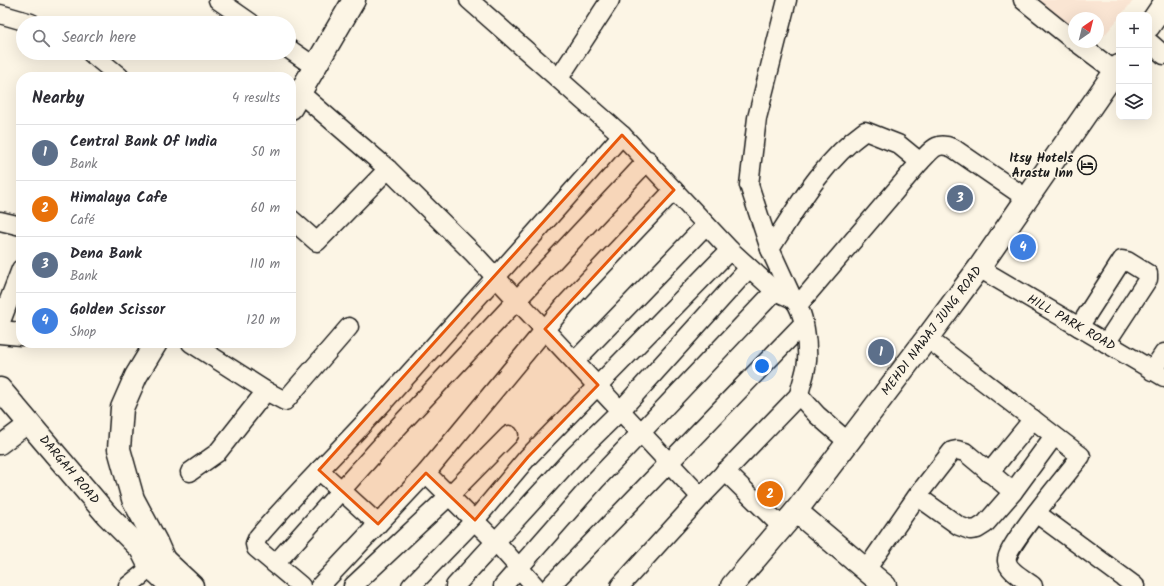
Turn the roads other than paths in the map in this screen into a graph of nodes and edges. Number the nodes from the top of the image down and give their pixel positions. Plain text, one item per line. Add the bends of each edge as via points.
1 (218, 0) edge
2 (354, 0) edge
3 (468, 0) edge
4 (610, 0) edge
5 (786, 0) edge
6 (1024, 0) edge
7 (1164, 4) edge
8 (0, 14) edge
9 (241, 16) edge
10 (16, 19) edge
11 (1152, 22) edge
12 (1068, 35) edge
13 (1152, 45) edge
14 (1086, 48) edge
15 (296, 55) edge
16 (1164, 55) edge
17 (100, 60) edge
18 (315, 67) junction
19 (1116, 67) edge
20 (1116, 69) edge
21 (114, 72) edge
22 (559, 78) junction
23 (296, 100) edge
24 (622, 135) junction
25 (648, 160) junction
26 (920, 162) junction
27 (388, 169) junction
28 (674, 190) junction
29 (1026, 198) junction
30 (0, 221) edge
31 (296, 223) edge
32 (16, 225) edge
33 (706, 225) junction
34 (770, 249) junction
35 (730, 250) junction
36 (749, 268) junction
37 (979, 268) junction
38 (496, 278) junction
39 (16, 282) edge
40 (775, 291) junction
41 (518, 300) junction
42 (796, 302) junction
43 (1082, 322) junction
44 (0, 324) edge
45 (803, 324) junction
46 (349, 327) dead end
47 (545, 329) junction
48 (0, 332) edge
49 (16, 334) edge
50 (927, 338) junction
51 (1109, 339) junction
52 (153, 348) edge
53 (199, 348) edge
54 (1164, 353) edge
55 (575, 360) junction
56 (1158, 374) edge
57 (598, 385) junction
58 (0, 389) edge
59 (266, 391) junction
60 (799, 395) junction
61 (621, 410) junction
62 (1033, 419) junction
63 (29, 423) junction
64 (641, 432) junction
65 (509, 435) dead end
66 (1054, 436) junction
67 (848, 442) junction
68 (0, 445) edge
69 (668, 464) junction
70 (319, 470) junction
71 (725, 471) junction
72 (190, 472) dead end
73 (426, 473) junction
74 (990, 473) junction
75 (342, 491) junction
76 (1013, 492) junction
77 (450, 495) junction
78 (917, 496) junction
79 (700, 497) junction
80 (1036, 513) junction
81 (789, 519) junction
82 (475, 520) junction
83 (378, 524) junction
84 (496, 542) junction
85 (157, 563) junction
86 (275, 564) junction
87 (519, 569) junction
88 (873, 580) edge
89 (1126, 584) edge
90 (128, 586) edge
91 (171, 586) edge
92 (192, 586) edge
93 (302, 586) edge
94 (320, 586) edge
95 (353, 586) edge
96 (411, 586) edge
97 (455, 586) edge
98 (503, 586) edge
99 (535, 586) edge
100 (550, 586) edge
101 (620, 586) edge
102 (732, 586) edge
103 (1033, 586) edge

1 - 9 street
2 - 18 main road
3 - 22 street
4 - 22 street
5 - 34 street via 757,118 749,185
6 - 12 street
7 - 11 main road
8 - 10 street
13 - 16 street
14 - 19 street
15 - 18 street
17 - 21 street
18 - 23 main road
20 - 29 main road, MEHDI NAWAJ JUNG ROAD
22 - 24 street
23 - 27 street
24 - 25 street
24 - 38 street
25 - 28 street
25 - 41 street
26 - 29 street via 935,147 944,145 953,148
26 - 34 street via 898,144 864,132 809,188
26 - 42 street
27 - 31 street via 317,242
27 - 38 street
28 - 33 street
28 - 47 street
29 - 37 main road, MEHDI NAWAJ JUNG ROAD
30 - 32 street
33 - 35 street
33 - 55 street
34 - 42 street
35 - 36 street
35 - 57 street
36 - 40 street
36 - 61 street
37 - 43 street, HILL PARK ROAD
37 - 50 main road, MEHDI NAWAJ JUNG ROAD
38 - 41 street
38 - 70 street
39 - 44 street
40 - 42 street
40 - 64 street
41 - 47 street
41 - 75 street
42 - 45 street
43 - 51 street, HILL PARK ROAD
43 - 51 street via 1122,260 1148,274 1148,279
45 - 60 street via 807,361
45 - 69 street
46 - 59 street via 285,401
47 - 55 street
47 - 73 street
48 - 49 main road
50 - 62 street
50 - 67 main road, MEHDI NAWAJ JUNG ROAD
51 - 56 street, HILL PARK ROAD
52 - 85 main road via 136,376 122,408 119,448 133,499 156,542
53 - 59 street
54 - 56 street
55 - 57 street
57 - 61 street
57 - 82 street via 528,457
58 - 63 main road, DARGAH ROAD
59 - 72 street via 217,453
60 - 67 street
60 - 71 street
61 - 64 street
61 - 84 street via 574,456
62 - 66 street
62 - 74 street
63 - 68 street
63 - 85 main road, DARGAH ROAD via 107,515
64 - 69 street
64 - 87 street
65 - 77 street
66 - 76 street
66 - 80 street via 1081,456
67 - 81 main road, MEHDI NAWAJ JUNG ROAD
69 - 79 street
69 - 100 street
70 - 75 street
70 - 86 street via 258,537 256,548
71 - 79 street
71 - 81 street
73 - 77 street
73 - 83 street
74 - 76 street
74 - 78 street via 965,452 952,451
75 - 83 street
75 - 86 street
76 - 78 street via 985,524 970,530 959,526
77 - 82 street
77 - 95 street
78 - 88 street
79 - 101 street
80 - 89 street
80 - 103 street via 1011,548 1006,560 1008,566
81 - 88 main road
81 - 102 main road, MEHDI NAWAJ JUNG ROAD
82 - 84 street
82 - 96 street
83 - 94 street
84 - 87 street
84 - 97 street
85 - 90 street
85 - 91 main road, DARGAH ROAD
85 - 92 main road, DARGAH ROAD
86 - 93 street
87 - 98 street
87 - 99 street

